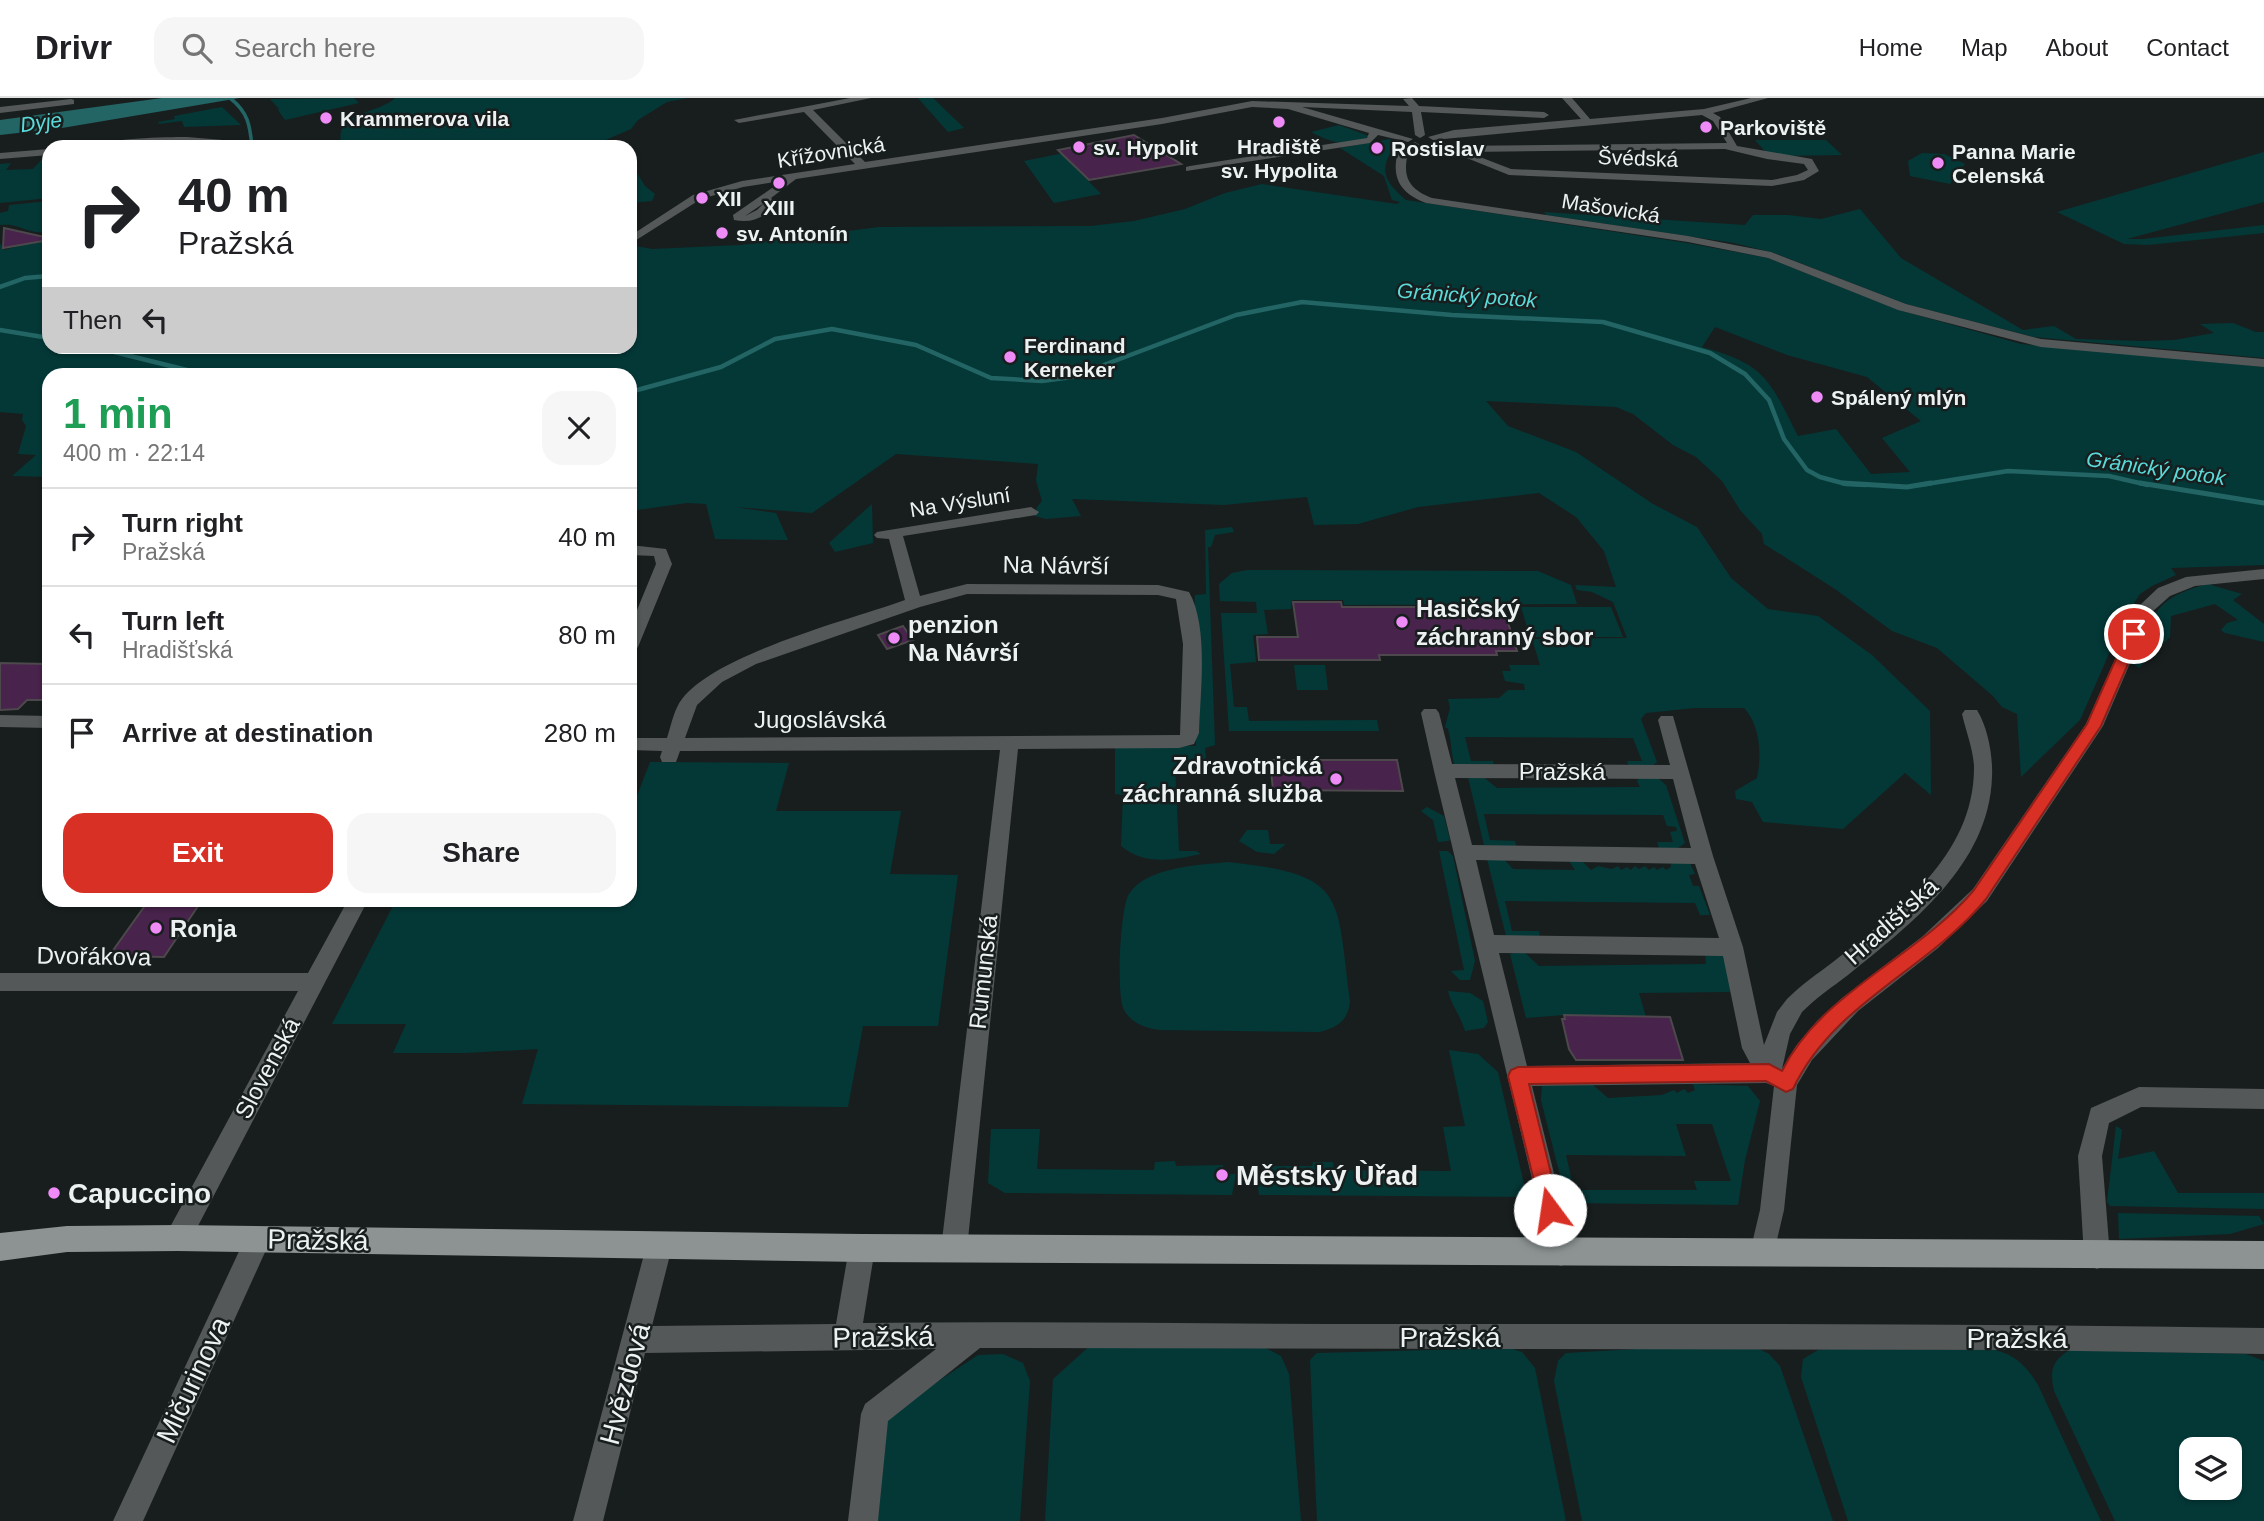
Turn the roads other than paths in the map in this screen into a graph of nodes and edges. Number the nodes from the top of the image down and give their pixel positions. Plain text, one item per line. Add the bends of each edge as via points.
1 (866, 98) edge
2 (1407, 98) edge
3 (1567, 98) edge
4 (1763, 98) edge
5 (1269, 99) edge
6 (1695, 100) dead end
7 (71, 102) dead end
8 (1359, 102) edge
9 (54, 104) joint
10 (1318, 108) junction
11 (1416, 109) junction
12 (0, 110) edge
13 (807, 110) junction
14 (1667, 116) junction
15 (1719, 116) junction
16 (739, 120) dead end
17 (1586, 120) junction
18 (1373, 136) junction
19 (1414, 140) junction
20 (1435, 141) junction
21 (1726, 142) junction
22 (1451, 149) junction
23 (42, 153) edge
24 (0, 156) edge
25 (863, 166) junction
26 (1190, 169) dead end
27 (795, 177) junction
28 (764, 198) dead end
29 (637, 237) edge
30 (2264, 363) edge
31 (1031, 512) dead end
32 (889, 535) joint
33 (637, 550) edge
34 (2264, 574) edge
35 (914, 603) junction
36 (637, 630) edge
37 (1430, 713) dead end
38 (1971, 714) dead end
39 (1667, 720) dead end
40 (0, 721) edge
41 (42, 722) edge
42 (1010, 743) junction
43 (637, 745) edge
44 (672, 751) junction
45 (1443, 771) junction
46 (1682, 772) junction
47 (1463, 852) junction
48 (1703, 856) junction
49 (354, 907) edge
50 (1485, 944) junction
51 (1732, 947) junction
52 (0, 982) edge
53 (313, 982) junction
54 (1518, 1076) junction
55 (1772, 1077) junction
56 (2264, 1099) edge
57 (178, 1238) junction
58 (258, 1239) junction
59 (0, 1247) edge
60 (659, 1247) junction
61 (862, 1248) junction
62 (954, 1249) junction
63 (1763, 1252) junction
64 (1561, 1253) junction
65 (2264, 1255) edge
66 (2097, 1256) junction
67 (973, 1337) junction
68 (848, 1338) junction
69 (637, 1340) junction
70 (2264, 1341) edge
71 (128, 1521) edge
72 (589, 1521) edge
73 (863, 1521) edge

1 - 13 street
2 - 11 street
3 - 17 street
4 - 15 street
5 - 10 street, Křížovnická
5 - 25 street, Křížovnická via 1203,115 1046,139 985,155 962,152
6 - 15 street
7 - 9 street
8 - 10 street
8 - 11 street
9 - 12 street
10 - 18 street, Křížovnická
11 - 17 street
11 - 19 street
13 - 16 street
13 - 25 street
14 - 15 street via 1704,112
14 - 15 street via 1691,124
14 - 17 street
15 - 21 street
17 - 20 street via 1454,133
18 - 19 street
18 - 26 street
19 - 20 street
19 - 30 street, Mašovická via 1401,156 1404,187 1430,201 1732,246 1794,263 1902,307 2041,343
20 - 22 street
21 - 22 street via 1705,147
21 - 22 street, Švédská via 1767,156 1808,162 1814,171 1772,183 1509,172
23 - 24 street
25 - 27 street, Křížovnická
27 - 28 street
27 - 29 street, Křížovnická via 705,194
31 - 32 street, Na Výsluní
32 - 35 street, Na Výsluní
33 - 36 street via 660,552 664,564
34 - 55 street, Hradišťská via 2192,581 2164,592 2145,610 2094,726 1980,894 1929,945 1821,1029 1794,1067
35 - 42 street, Na Návrší via 967,589 1158,590 1183,596 1190,633 1188,739
35 - 44 street, Na Návrší via 750,660 716,678 689,702
37 - 45 street
38 - 55 street, Hradišťská via 1983,775 1974,827 1963,850 1924,897 1790,1011 1775,1045
39 - 46 street
40 - 41 street
42 - 44 street, Jugoslávská
42 - 62 street, Rumunská
43 - 44 street, Jugoslávská
45 - 46 street, Pražská
45 - 47 street
46 - 48 street
47 - 48 street
47 - 50 street
48 - 51 street
49 - 53 street, Slovenská
50 - 51 street
50 - 54 street
51 - 55 street via 1753,1048
52 - 53 street, Dvořákova
53 - 57 street, Slovenská
54 - 55 street
54 - 64 street
55 - 63 street, Hradišťská via 1770,1221
56 - 66 street via 2139,1097 2099,1116 2090,1156
57 - 58 main road, Pražská
57 - 59 main road, Pražská via 67,1240
58 - 60 main road, Pražská
58 - 71 street, Mičurinova
60 - 61 main road, Pražská
60 - 69 street, Hvězdová
61 - 62 main road, Pražská
61 - 68 street
62 - 64 main road, Pražská
63 - 64 main road, Pražská
63 - 66 main road, Pražská
65 - 66 main road, Pražská
67 - 68 street, Pražská
67 - 70 street, Pražská
67 - 73 street via 875,1414
68 - 69 street, Pražská
69 - 72 street, Hvězdová

